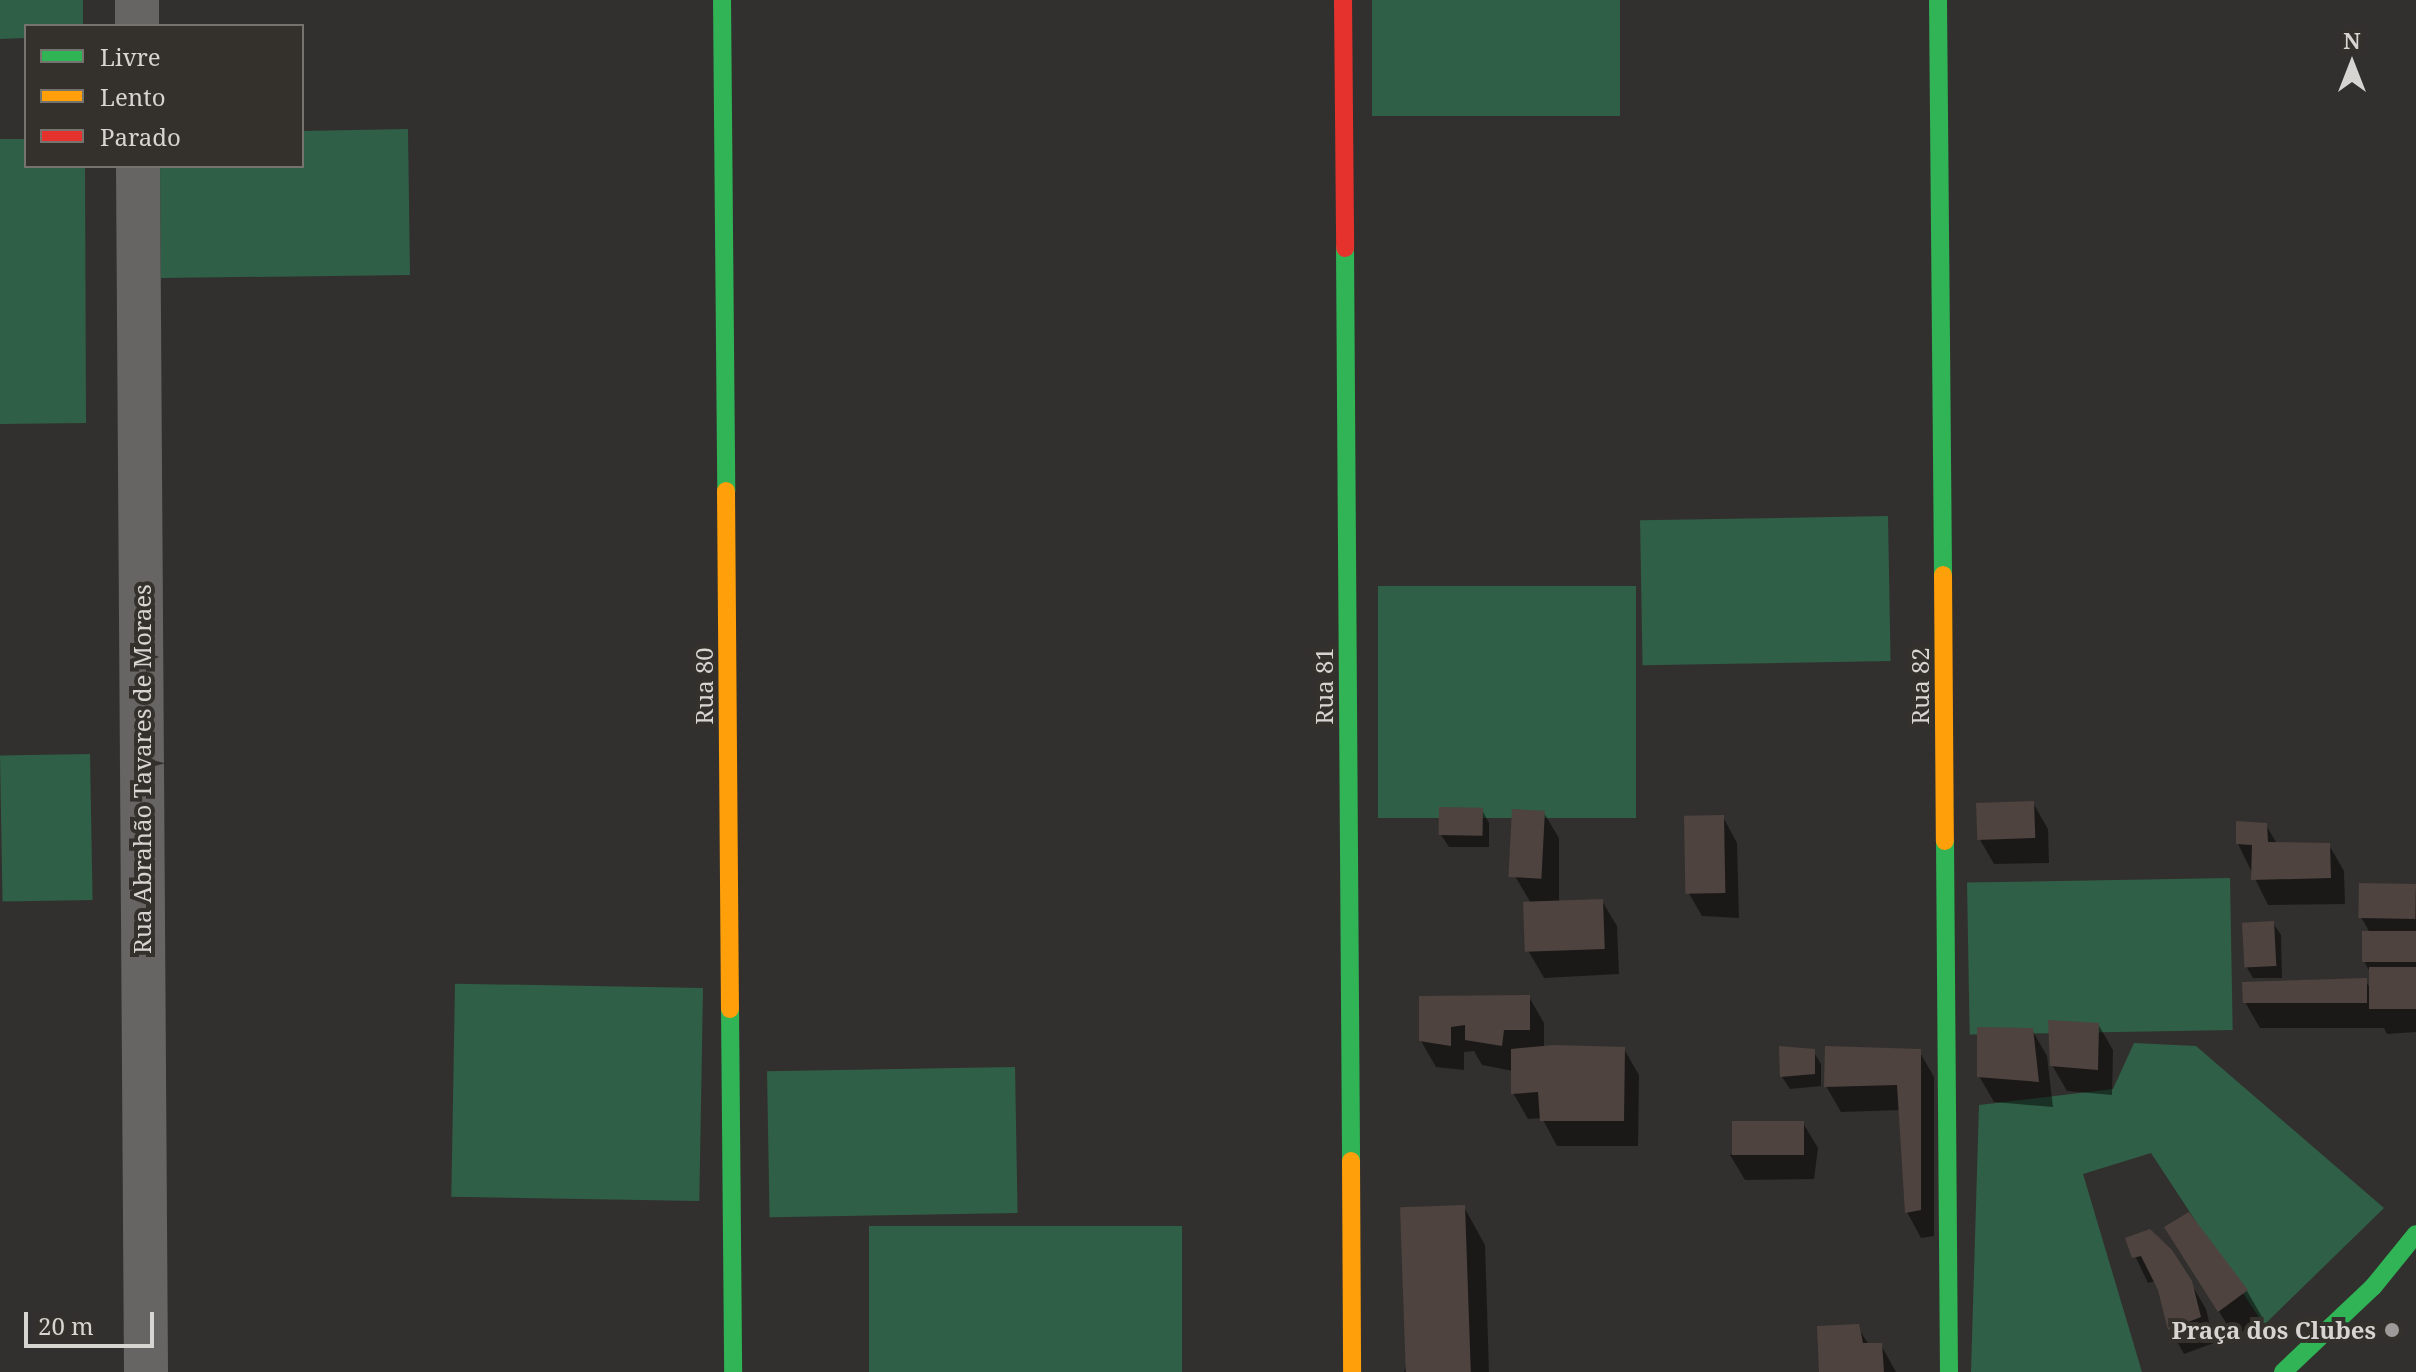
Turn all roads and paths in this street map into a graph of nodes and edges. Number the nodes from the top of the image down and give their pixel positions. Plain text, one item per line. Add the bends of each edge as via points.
1 (137, 0) edge
2 (722, 0) edge
3 (1343, 0) edge
4 (1938, 0) edge
5 (137, 24) edge
6 (138, 168) edge
7 (2416, 1234) edge
8 (146, 1372) edge
9 (733, 1372) edge
10 (1352, 1372) edge
11 (1949, 1372) edge
12 (2283, 1372) edge

1 - 5 street
2 - 9 street, Rua 80
3 - 10 street, Rua 81
4 - 11 street, Rua 82
6 - 8 street, Rua Abrahão Tavares de Moraes
7 - 12 street via 2373,1287

